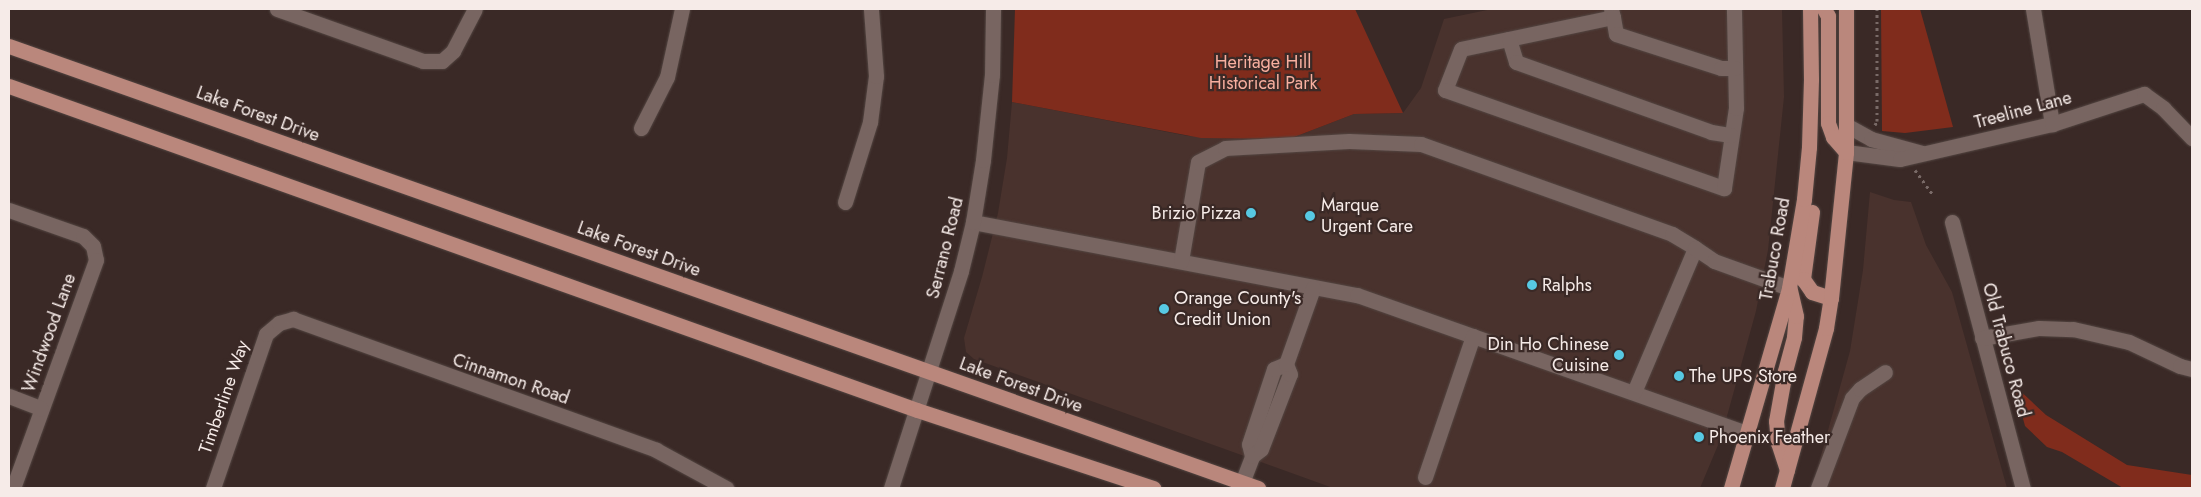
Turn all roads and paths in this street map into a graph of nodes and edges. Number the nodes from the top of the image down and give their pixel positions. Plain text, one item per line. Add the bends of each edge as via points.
1 (277, 9) edge
2 (475, 9) edge
3 (682, 9) edge
4 (872, 9) edge
5 (993, 9) edge
6 (1734, 9) edge
7 (1810, 9) edge
8 (1824, 9) edge
9 (1846, 9) edge
10 (1878, 9) edge
11 (2033, 9) edge
12 (1612, 13) edge
13 (1509, 39) junction
14 (9, 46) edge
15 (1735, 68) junction
16 (9, 86) edge
17 (2052, 124) junction
18 (1846, 125) junction
19 (642, 128) dead end
20 (1872, 130) dead end
21 (1731, 134) junction
22 (2192, 138) edge
23 (1846, 152) junction
24 (1922, 153) junction
25 (1914, 168) dead end
26 (1806, 172) junction
27 (1934, 196) dead end
28 (845, 202) dead end
29 (9, 210) edge
30 (974, 222) junction
31 (1952, 222) dead end
32 (1695, 248) junction
33 (1181, 261) junction
34 (1313, 288) junction
35 (1790, 288) junction
36 (1831, 298) junction
37 (279, 323) joint
38 (1473, 336) junction
39 (1982, 338) junction
40 (2192, 369) edge
41 (929, 372) junction
42 (1885, 372) dead end
43 (1634, 392) junction
44 (9, 396) edge
45 (41, 408) junction
46 (917, 410) junction
47 (1747, 433) junction
48 (1787, 470) junction
49 (1425, 478) dead end
50 (1241, 486) edge
51 (13, 488) edge
52 (213, 488) edge
53 (726, 488) edge
54 (891, 488) edge
55 (1153, 488) edge
56 (1258, 488) edge
57 (1731, 488) edge
58 (1782, 488) edge
59 (1818, 488) edge
60 (2023, 488) edge

1 - 2 street via 423,61 442,61 452,51
3 - 19 street via 667,77
4 - 28 street via 876,76 870,122
5 - 30 street, Serrano Road via 992,75
6 - 15 street
7 - 26 main road, Trabuco Road via 1811,79
8 - 23 main road via 1828,16 1828,123 1833,137
9 - 18 main road
10 - 20 path via 1877,121
11 - 17 street
12 - 13 street
12 - 15 street via 1616,34 1720,68
13 - 21 street via 1516,62 1710,132
13 - 21 street via 1461,49 1445,90 1724,188
14 - 41 main road, Lake Forest Drive
15 - 21 street via 1736,108
16 - 46 main road
17 - 22 street, Treeline Lane via 2144,94
17 - 24 street, Treeline Lane
18 - 23 main road
18 - 24 street, Treeline Lane via 1871,139
23 - 24 street, Treeline Lane via 1900,159
23 - 36 main road
25 - 27 path
26 - 35 main road, Trabuco Road
26 - 36 main road via 1814,192 1803,279 1812,292
29 - 45 street, Windwood Lane via 83,236 93,246 96,260
30 - 33 street
30 - 41 street, Serrano Road
31 - 39 street, Old Trabuco Road
32 - 33 street via 1672,234 1421,144 1349,141 1225,148 1198,162
32 - 35 street via 1714,261
32 - 43 street
33 - 34 street
34 - 38 street via 1357,295
34 - 50 street via 1286,364 1274,369 1248,444 1252,456
35 - 47 main road, Trabuco Road
35 - 48 main road via 1796,316 1794,337 1776,421 1778,443
36 - 48 main road via 1826,328
37 - 52 street, Timberline Way via 266,334
37 - 53 street, Cinnamon Road via 292,320 656,450
38 - 43 street
38 - 49 street
39 - 40 street via 2040,328 2073,329 2129,342
39 - 60 street, Old Trabuco Road
41 - 46 street, Serrano Road
41 - 50 main road, Lake Forest Drive
42 - 59 street via 1852,398
43 - 47 street
44 - 45 street
45 - 51 street, Windwood Lane
46 - 54 street, Serrano Road
46 - 55 main road
47 - 57 main road, Trabuco Road
48 - 58 main road
50 - 56 main road, Lake Forest Drive

